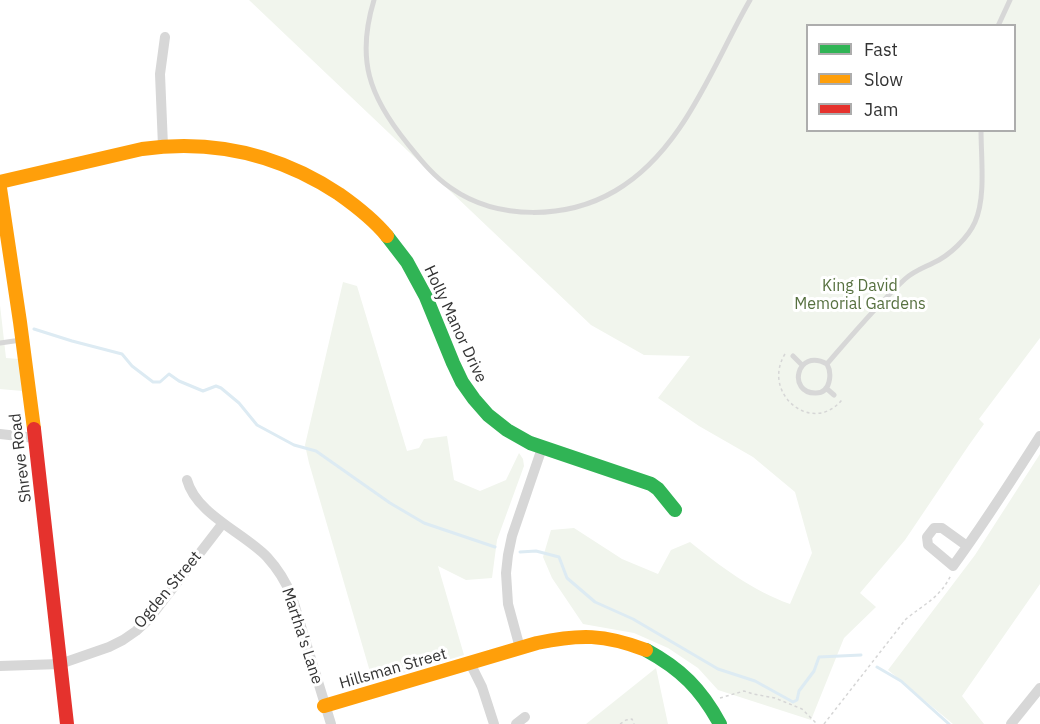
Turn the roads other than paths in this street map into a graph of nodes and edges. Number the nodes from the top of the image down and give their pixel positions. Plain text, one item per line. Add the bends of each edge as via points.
1 (374, 0) edge
2 (750, 0) edge
3 (1010, 0) edge
4 (999, 24) edge
5 (165, 37) dead end
6 (981, 132) edge
7 (163, 146) junction
8 (0, 182) edge
9 (0, 188) edge
10 (6, 260) edge
11 (22, 339) junction
12 (0, 343) edge
13 (793, 356) dead end
14 (827, 364) junction
15 (802, 365) junction
16 (826, 388) junction
17 (834, 395) dead end
18 (0, 434) edge
19 (1040, 436) edge
20 (35, 438) junction
21 (542, 448) junction
22 (187, 480) dead end
23 (675, 510) dead end
24 (224, 523) junction
25 (968, 546) junction
26 (520, 648) junction
27 (470, 663) junction
28 (60, 664) junction
29 (0, 666) edge
30 (1040, 688) edge
31 (525, 717) dead end
32 (326, 719) edge
33 (67, 724) edge
34 (494, 724) edge
35 (516, 724) edge
36 (720, 724) edge
37 (1011, 724) edge

1 - 2 lane via 365,49 369,76 378,102 400,135 438,178 466,197 507,210 540,212 600,199 644,170 691,110
3 - 4 lane
5 - 7 street via 160,85
6 - 14 lane via 981,199 969,233 958,246 907,277
7 - 8 street, Holly Manor Drive
7 - 21 street, Holly Manor Drive via 208,146 257,155 303,173 346,198 381,229 411,268 457,372 476,403 500,426
9 - 10 street, Shreve Road
10 - 11 street, Shreve Road
11 - 12 lane
11 - 20 street, Shreve Road
13 - 15 lane
14 - 15 lane via 816,361
14 - 16 lane via 830,380
15 - 16 lane via 797,376 803,388 816,393
16 - 17 lane
18 - 20 street
19 - 25 street
20 - 28 street, Shreve Road
21 - 23 street, Holly Manor Drive via 651,484
21 - 26 street via 512,536 507,564 508,604
22 - 24 street, Martha's Lane via 194,497
24 - 28 street, Ogden Street via 136,631 109,647
24 - 32 street, Martha's Lane via 266,556 286,583
25 - 25 street via 953,566 928,545 927,537 934,528 942,528
26 - 27 street, Hillsman Street
26 - 36 street, Hillsman Street via 582,636 636,645 680,671 704,697
27 - 32 street, Hillsman Street
27 - 34 street, Hillsman Street
28 - 29 street, Ogden Street
28 - 33 street, Shreve Road
30 - 37 street
31 - 35 street

